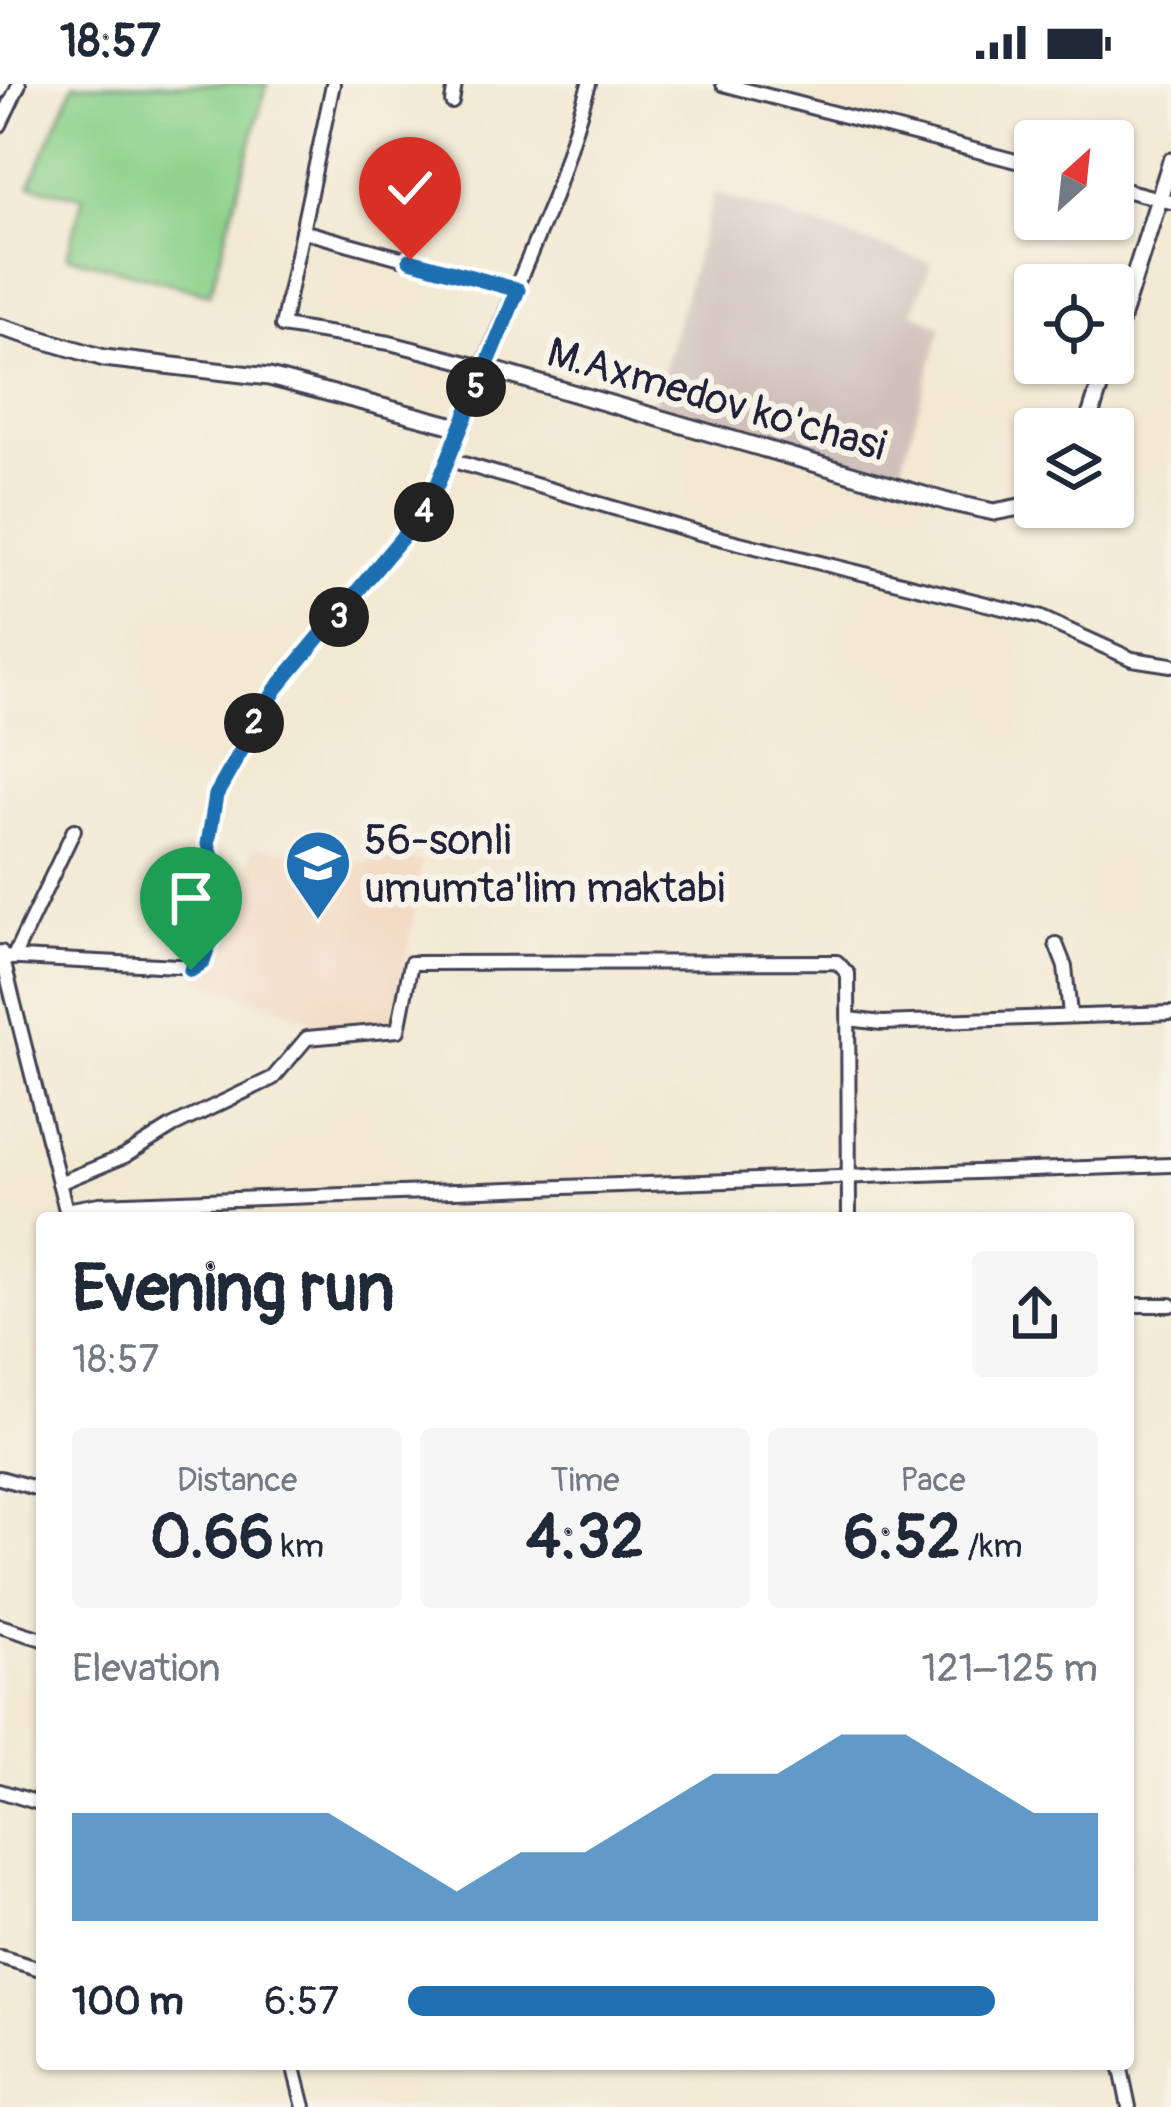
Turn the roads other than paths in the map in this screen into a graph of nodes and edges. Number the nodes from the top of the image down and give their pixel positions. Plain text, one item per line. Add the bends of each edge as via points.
1 (19, 84) edge
2 (332, 84) edge
3 (455, 84) edge
4 (589, 84) edge
5 (723, 84) edge
6 (452, 102) dead end
7 (0, 125) edge
8 (1014, 160) edge
9 (1171, 161) edge
10 (1134, 192) edge
11 (1165, 200) edge
12 (302, 231) junction
13 (1134, 286) edge
14 (518, 290) junction
15 (0, 327) edge
16 (482, 370) junction
17 (462, 428) junction
18 (450, 460) junction
19 (1014, 508) edge
20 (1171, 665) edge
21 (74, 830) dead end
22 (1056, 944) dead end
23 (4, 956) edge
24 (1171, 1012) edge
25 (1070, 1014) junction
26 (849, 1018) junction
27 (1171, 1165) edge
28 (847, 1177) junction
29 (59, 1183) junction
30 (66, 1212) edge
31 (73, 1212) edge
32 (849, 1212) edge
33 (1134, 1305) edge
34 (1171, 1305) edge
35 (0, 1478) edge
36 (36, 1488) edge
37 (0, 1626) edge
38 (36, 1638) edge
39 (0, 1791) edge
40 (36, 1802) edge
41 (0, 1957) edge
42 (36, 1968) edge
43 (295, 2070) edge
44 (1121, 2070) edge
45 (304, 2107) edge
46 (1129, 2107) edge

1 - 7 street
2 - 12 street
3 - 6 street
4 - 14 street
5 - 8 street
9 - 11 main road
10 - 11 street
11 - 13 main road
12 - 14 street
12 - 16 street via 282,326 390,343
14 - 16 street
15 - 17 main road via 104,358 269,377
16 - 17 main road, M.Axmedov ko'chasi
16 - 19 main road, M.Axmedov ko'chasi via 948,502
17 - 18 street
18 - 20 street via 699,533 1039,617 1132,659
18 - 23 street via 406,539 276,689 216,795 208,844 225,896 198,967
21 - 23 street
22 - 25 street
23 - 29 street
24 - 25 street
25 - 26 street
26 - 28 street
26 - 29 street via 848,974 837,962 411,963 398,1030 307,1038 273,1078
27 - 28 street
28 - 31 street via 99,1204
28 - 32 street
29 - 30 street
33 - 34 street
35 - 36 street
37 - 38 street
39 - 40 street
41 - 42 street
43 - 45 street
44 - 46 street

